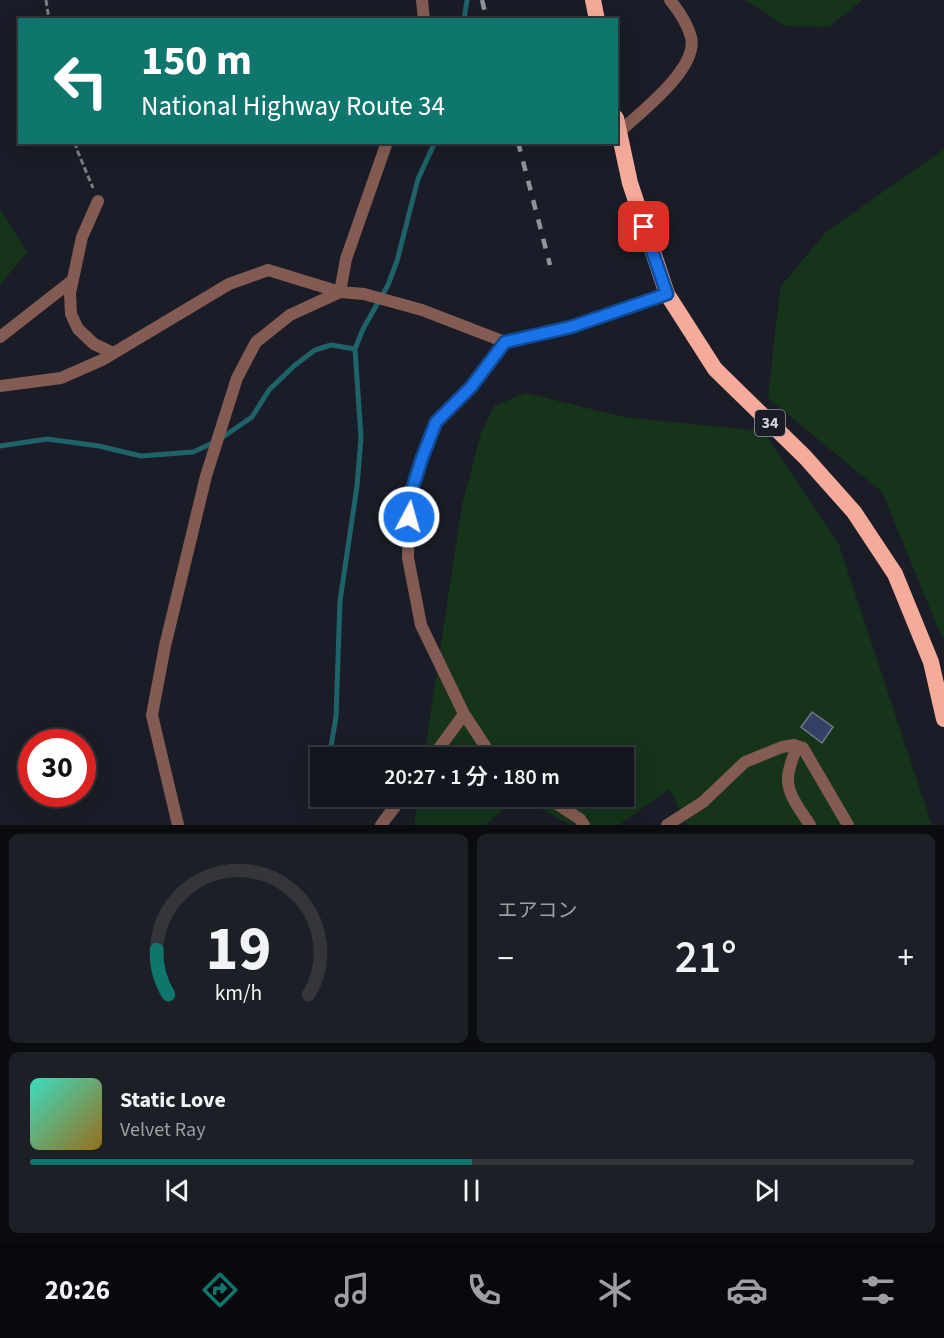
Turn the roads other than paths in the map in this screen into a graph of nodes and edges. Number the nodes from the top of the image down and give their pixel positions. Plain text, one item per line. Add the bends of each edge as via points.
1 (422, 0) edge
2 (593, 0) edge
3 (670, 0) edge
4 (424, 18) edge
5 (597, 18) edge
6 (618, 125) edge
7 (386, 144) edge
8 (98, 201) road end
9 (73, 280) junction
10 (340, 292) junction
11 (667, 294) junction
12 (0, 336) edge
13 (505, 342) junction
14 (113, 353) junction
15 (0, 386) edge
16 (464, 714) junction
17 (944, 718) edge
18 (797, 746) junction
19 (440, 747) edge
20 (486, 747) edge
21 (395, 807) edge
22 (562, 807) edge
23 (178, 825) edge
24 (381, 825) edge
25 (584, 825) edge
26 (667, 825) edge
27 (810, 825) edge
28 (849, 825) edge

1 - 4 street
2 - 5 highway
3 - 6 street via 692,39 689,58 677,77
6 - 11 highway, 34 via 630,183
7 - 10 street via 346,259
8 - 9 street via 82,237
9 - 12 street
9 - 14 street via 71,314 78,329 94,344
10 - 13 street via 364,294 422,310
10 - 14 street via 268,270 229,284
10 - 23 street via 290,315 256,342 237,378 206,476 152,715
11 - 13 street via 571,327
11 - 17 highway, 34 via 715,369 854,512 895,574 931,662
13 - 16 street via 471,387 436,422 410,496 408,558 421,625
14 - 15 street via 61,378
16 - 19 street
16 - 20 street
18 - 26 street via 782,747 745,762 703,802
18 - 27 street via 788,778 797,805
18 - 28 street via 803,748
21 - 24 street
22 - 25 street

